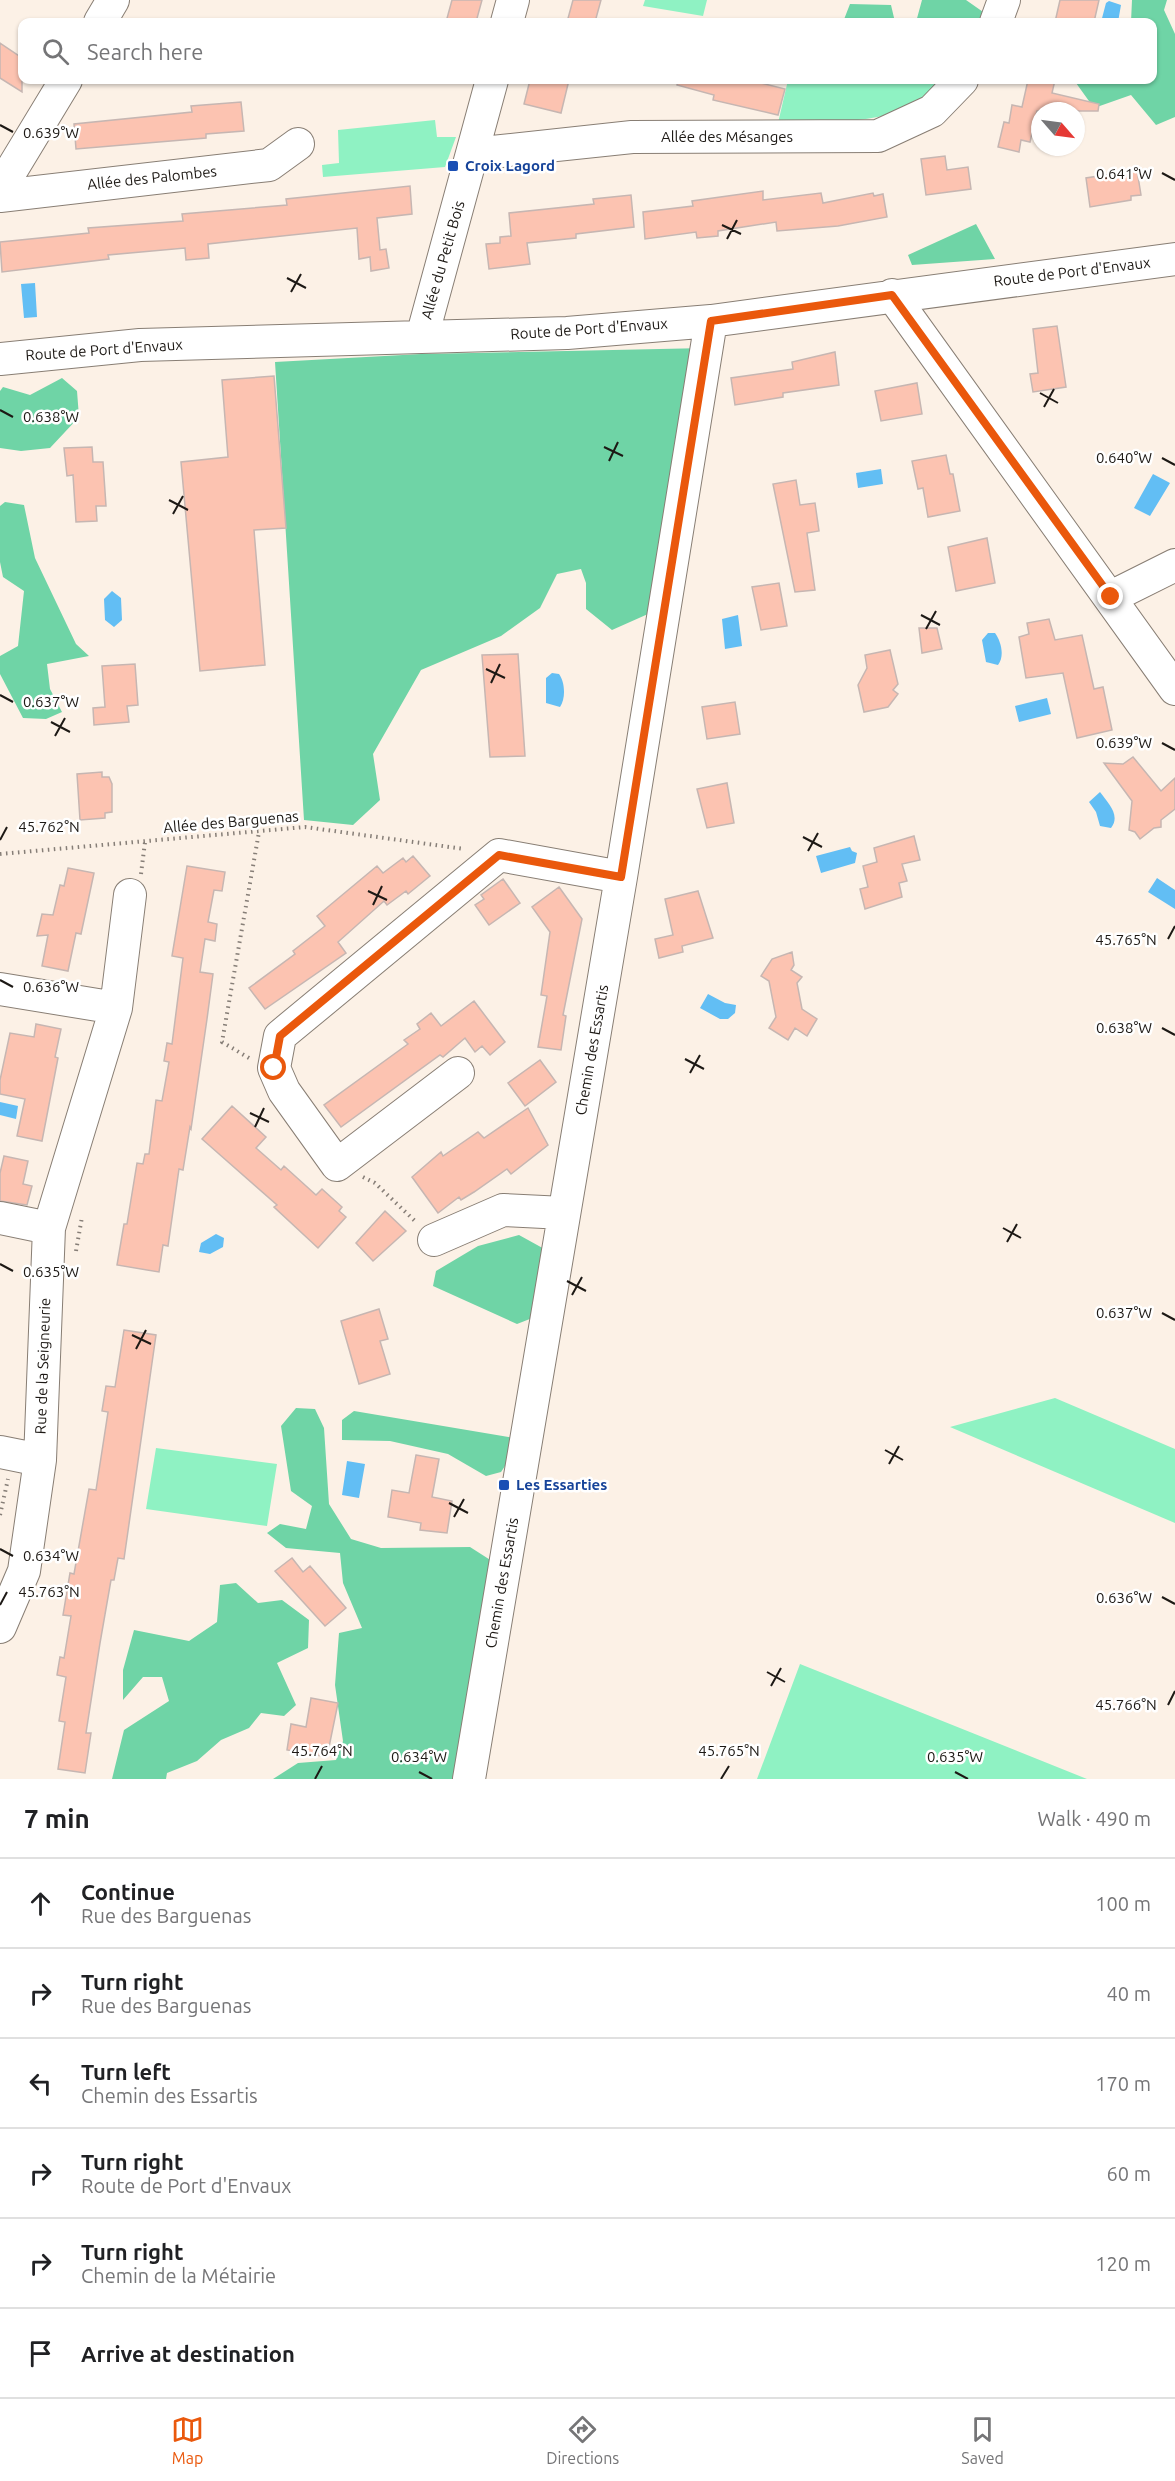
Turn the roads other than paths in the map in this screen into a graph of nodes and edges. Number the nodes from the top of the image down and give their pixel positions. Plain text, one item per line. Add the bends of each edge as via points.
1 (113, 0) edge
2 (513, 0) edge
3 (1004, 0) edge
4 (102, 18) edge
5 (508, 18) edge
6 (997, 18) edge
7 (64, 84) edge
8 (491, 84) edge
9 (958, 84) edge
10 (298, 144) dead end
11 (473, 154) junction
12 (0, 189) edge
13 (0, 196) edge
14 (1175, 259) edge
15 (892, 295) junction
16 (711, 321) junction
17 (422, 336) junction
18 (0, 358) edge
19 (1175, 565) edge
20 (1111, 597) junction
21 (1175, 688) edge
22 (621, 877) junction
23 (130, 895) dead end
24 (0, 989) edge
25 (116, 1008) junction
26 (458, 1073) dead end
27 (564, 1214) junction
28 (0, 1218) edge
29 (49, 1228) junction
30 (434, 1240) road end
31 (0, 1452) edge
32 (40, 1460) junction
33 (0, 1627) edge
34 (469, 1779) edge

1 - 4 street
2 - 5 street
3 - 6 street
7 - 12 street
8 - 11 street, Allée du Petit Bois
9 - 11 street, Allée des Mésanges via 932,111 878,136 632,137
10 - 13 street, Allée des Palombes via 269,165
11 - 17 street, Allée du Petit Bois
14 - 15 street, Route de Port d'Envaux
15 - 16 street, Route de Port d'Envaux
15 - 20 street
16 - 17 street, Route de Port d'Envaux via 567,333
16 - 22 street, Chemin des Essartis
17 - 18 street, Route de Port d'Envaux via 140,345
19 - 20 street
20 - 21 street
22 - 26 street via 499,855 280,1036 274,1068 284,1091 337,1166
22 - 27 street, Chemin des Essartis
23 - 25 street, Rue de la Seigneurie
24 - 25 street
25 - 29 street, Rue de la Seigneurie
27 - 30 street via 503,1210
27 - 34 street, Chemin des Essartis
28 - 29 street
29 - 32 street, Rue de la Seigneurie
31 - 32 street
32 - 33 street, Rue de la Seigneurie via 24,1571

